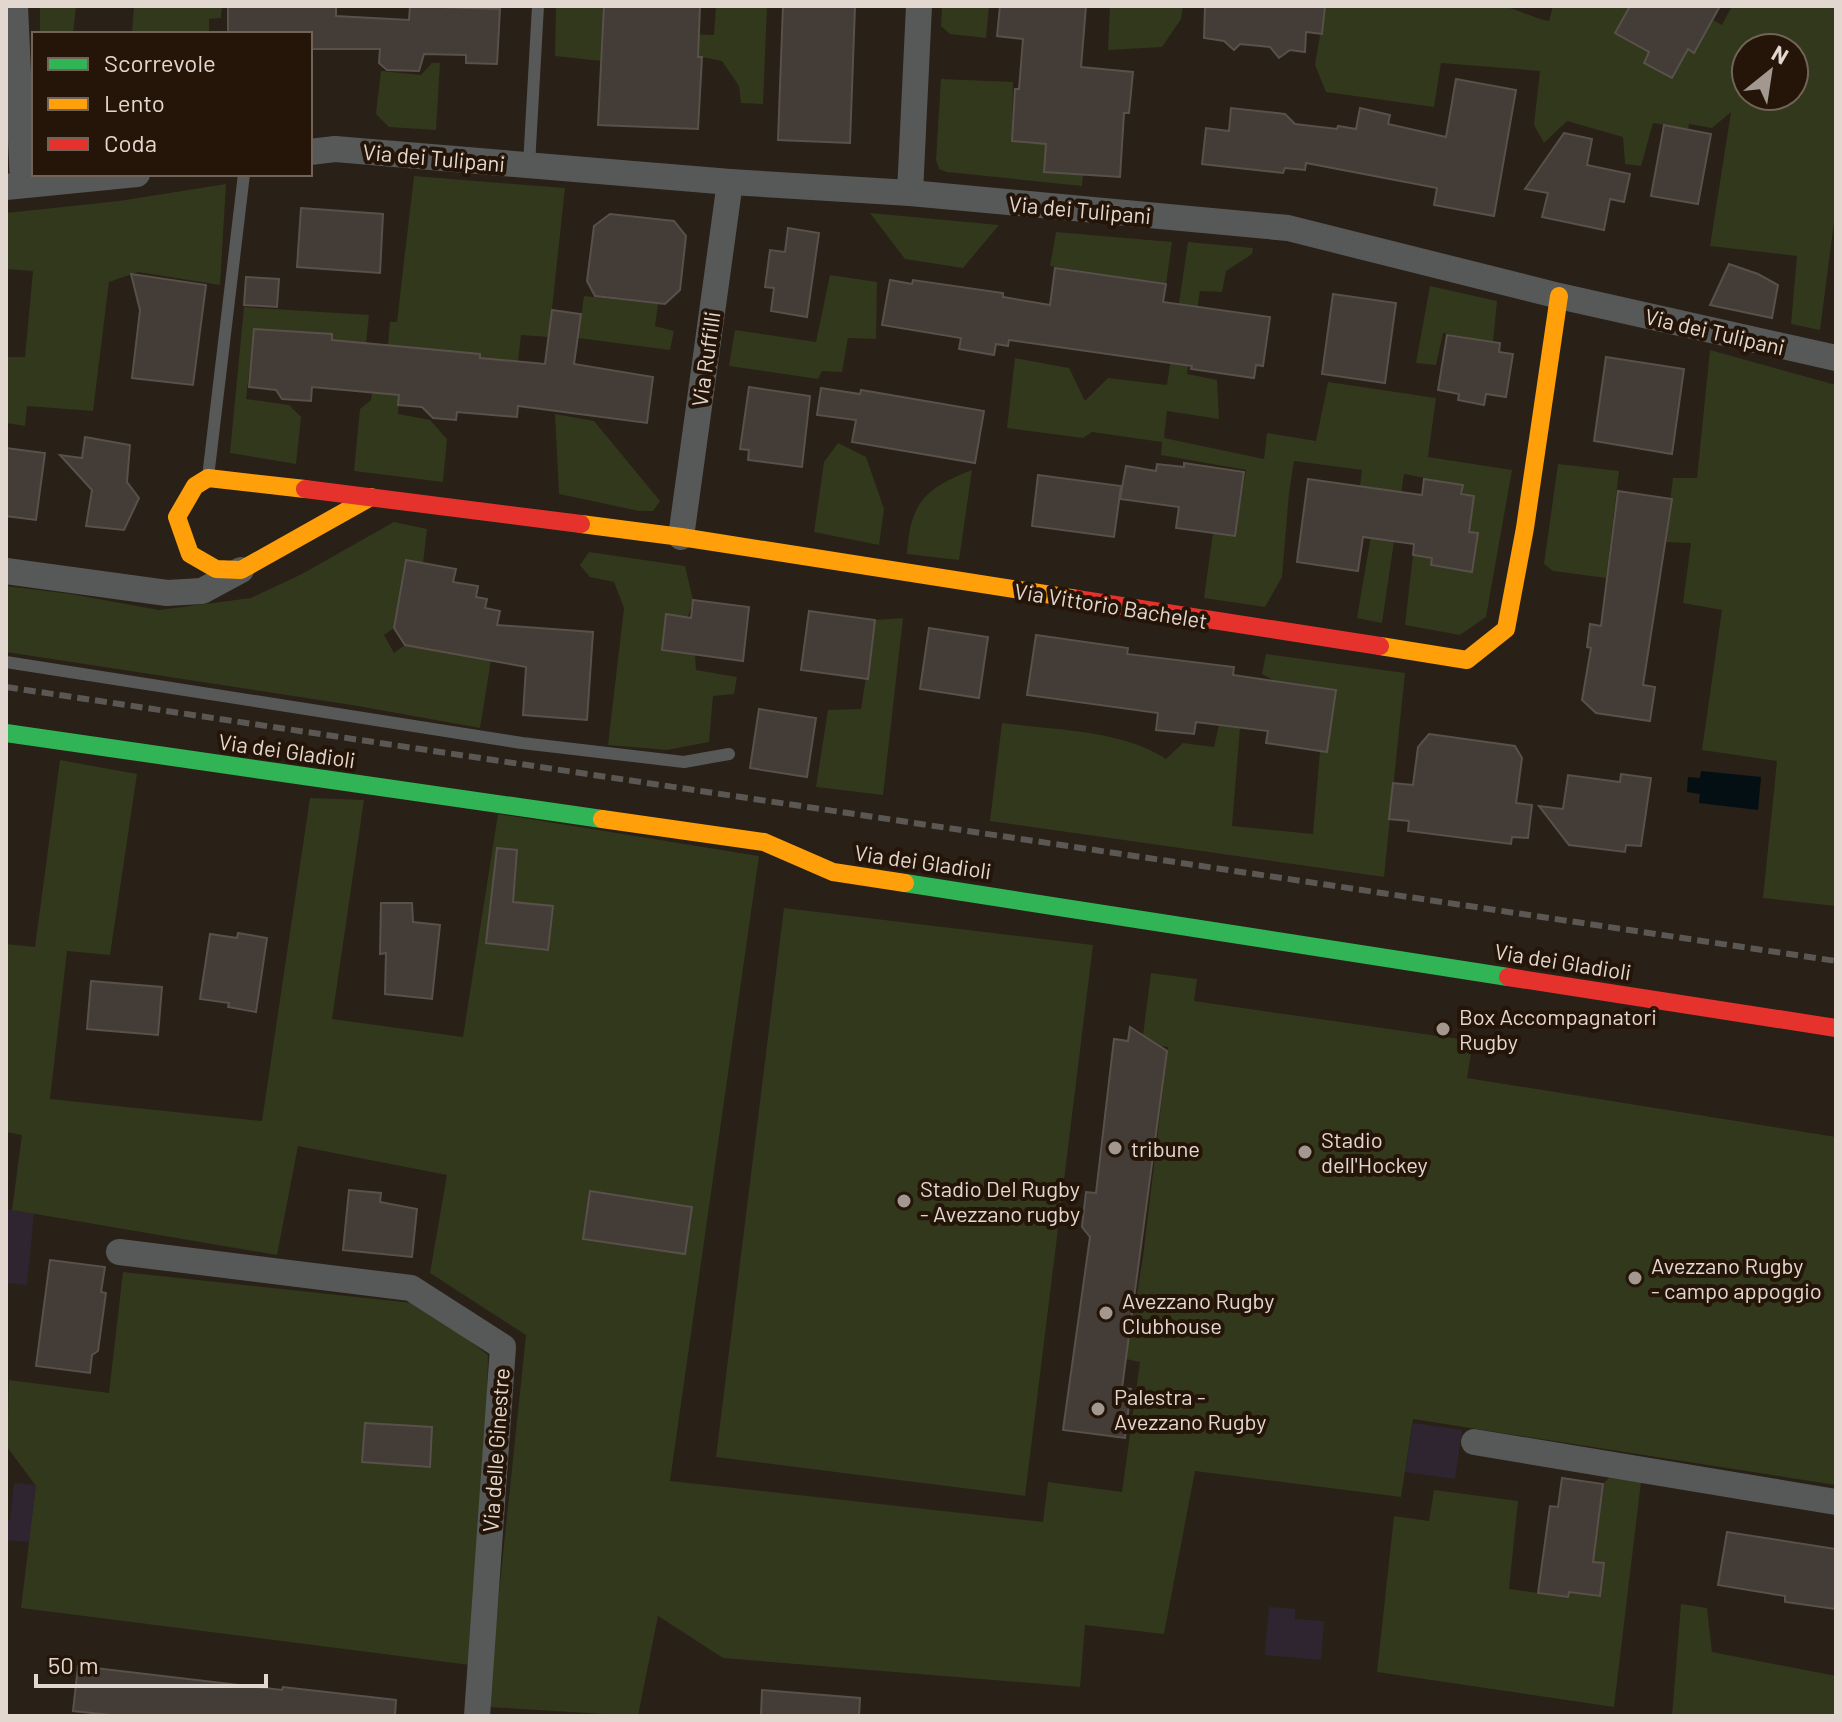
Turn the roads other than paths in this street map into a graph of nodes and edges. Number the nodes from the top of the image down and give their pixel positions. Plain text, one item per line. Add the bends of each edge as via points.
1 (15, 6) edge
2 (538, 6) edge
3 (919, 6) edge
4 (312, 152) edge
5 (529, 165) junction
6 (117, 176) edge
7 (244, 176) edge
8 (730, 182) junction
9 (15, 186) edge
10 (910, 193) junction
11 (1559, 296) junction
12 (1836, 358) edge
13 (208, 478) junction
14 (371, 497) junction
15 (681, 537) junction
16 (241, 570) junction
17 (6, 571) edge
18 (6, 662) edge
19 (6, 733) edge
20 (729, 754) dead end
21 (1836, 1028) edge
22 (119, 1252) dead end
23 (1474, 1442) dead end
24 (1836, 1502) edge
25 (477, 1716) edge

1 - 9 street
2 - 5 lane
3 - 10 street
4 - 5 street, Via dei Tulipani via 335,149
5 - 8 street, Via dei Tulipani
6 - 9 street
7 - 13 lane
8 - 10 street, Via dei Tulipani
8 - 15 street, Via Ruffilli
10 - 11 street, Via dei Tulipani via 1288,228
11 - 12 street, Via dei Tulipani
11 - 15 street, Via Vittorio Bachelet via 1506,629 1467,660
13 - 14 street, Via Vittorio Bachelet
13 - 16 street via 195,486 177,517 190,554 216,569
14 - 15 street, Via Vittorio Bachelet
14 - 16 street
16 - 17 street via 202,591 167,593
18 - 20 lane via 522,743 684,762
19 - 21 street, Via dei Gladioli via 764,842 833,872
22 - 25 street, Via delle Ginestre via 411,1288 503,1347
23 - 24 street

